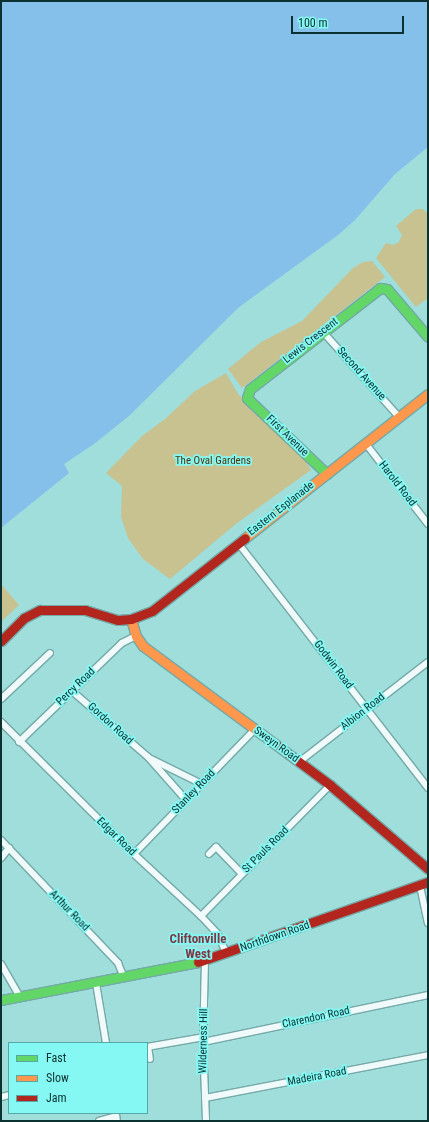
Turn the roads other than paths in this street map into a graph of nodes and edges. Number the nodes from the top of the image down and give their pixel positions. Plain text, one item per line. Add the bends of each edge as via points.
1 (323, 332) junction
2 (428, 337) edge
3 (428, 394) edge
4 (247, 398) joint
5 (399, 417) junction
6 (366, 444) junction
7 (327, 474) junction
8 (428, 524) edge
9 (238, 543) junction
10 (132, 619) junction
11 (136, 636) junction
12 (1, 641) edge
13 (50, 653) dead end
14 (428, 662) edge
15 (72, 691) junction
16 (1, 699) edge
17 (367, 710) junction
18 (1, 722) edge
19 (254, 730) junction
20 (19, 742) junction
21 (148, 757) junction
22 (299, 762) junction
23 (202, 784) junction
24 (330, 785) junction
25 (428, 788) edge
26 (186, 800) junction
27 (1, 840) edge
28 (9, 848) junction
29 (134, 854) junction
30 (209, 854) dead end
31 (1, 858) edge
32 (428, 869) edge
33 (242, 874) junction
34 (424, 884) edge
35 (201, 916) junction
36 (428, 923) edge
37 (227, 954) junction
38 (205, 961) junction
39 (1, 964) edge
40 (124, 978) junction
41 (96, 983) junction
42 (428, 994) edge
43 (19, 995) junction
44 (1, 1000) edge
45 (204, 1039) junction
46 (106, 1042) edge
47 (148, 1047) edge
48 (428, 1055) edge
49 (150, 1059) dead end
50 (205, 1098) junction
51 (116, 1118) edge
52 (99, 1121) edge
53 (206, 1121) edge

1 - 2 main road, Lewis Crescent via 380,288 387,289
1 - 4 main road, Lewis Crescent via 250,388
1 - 5 street, Second Avenue
3 - 5 main road, Eastern Esplanade
4 - 7 main road, First Avenue
5 - 6 main road, Eastern Esplanade
6 - 7 main road, Eastern Esplanade
6 - 8 street, Harold Road
7 - 9 main road, Eastern Esplanade
9 - 10 main road, Eastern Esplanade via 152,612
9 - 17 street, Godwin Road
10 - 11 main road, Sweyn Road
10 - 12 main road, Eastern Esplanade via 111,619 85,610 52,608 32,613
11 - 15 street, Percy Road via 122,643
11 - 19 main road, Sweyn Road via 143,646
13 - 16 street
14 - 17 street, Albion Road
15 - 20 street, Percy Road
15 - 21 street, Gordon Road
17 - 22 street, Albion Road
17 - 25 street, Godwin Road
18 - 20 street, Edgar Road
19 - 22 main road, Sweyn Road
19 - 23 street, Stanley Road
20 - 29 street, Edgar Road
21 - 23 street, Gordon Road
21 - 26 street, Gordon Road
22 - 24 main road, Sweyn Road
23 - 26 street, Stanley Road
24 - 32 main road, Sweyn Road
24 - 33 street, St Pauls Road
26 - 29 street, Stanley Road
27 - 28 street, Arthur Road
28 - 31 street
28 - 40 street, Arthur Road via 118,963
29 - 35 street, Edgar Road
30 - 33 street via 216,847
33 - 35 street, St Pauls Road
34 - 36 street
34 - 37 main road, Northdown Road
35 - 37 street, Edgar Road via 217,933
37 - 38 main road, Northdown Road
38 - 40 main road, Northdown Road
38 - 45 street, Wilderness Hill
39 - 43 street
40 - 41 main road, Northdown Road
41 - 43 main road, Northdown Road
41 - 46 street
42 - 45 street, Clarendon Road
43 - 44 main road, Northdown Road
45 - 47 street, Clarendon Road
45 - 50 street, Wilderness Hill
47 - 49 street
48 - 50 street, Madeira Road
50 - 53 street, Wilderness Hill
51 - 52 street

